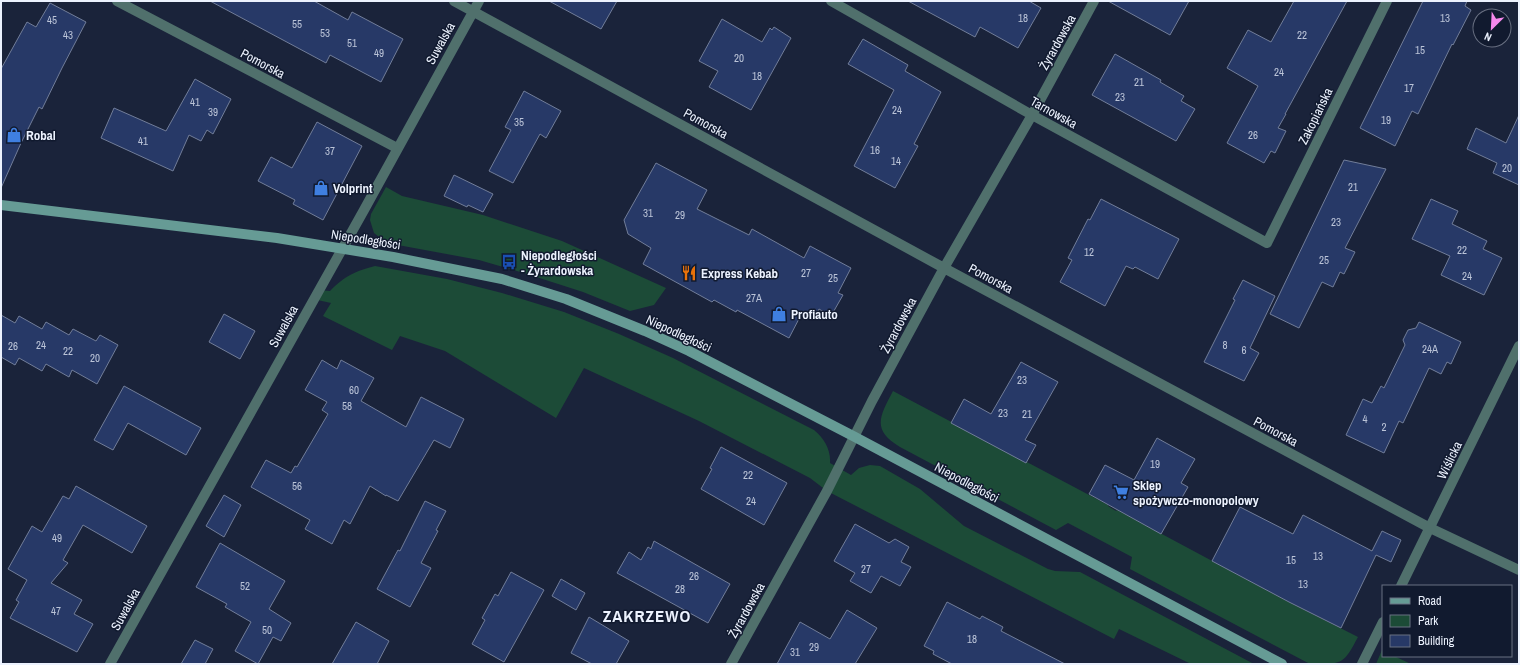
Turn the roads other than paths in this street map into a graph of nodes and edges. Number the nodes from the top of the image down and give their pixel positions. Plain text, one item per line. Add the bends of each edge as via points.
1 (117, 1) edge
2 (454, 1) edge
3 (479, 1) edge
4 (831, 1) edge
5 (1094, 1) edge
6 (1386, 1) edge
7 (473, 11) junction
8 (1032, 115) junction
9 (397, 148) junction
10 (2, 205) edge
11 (1267, 243) joint
12 (342, 248) junction
13 (944, 268) junction
14 (1519, 346) edge
15 (855, 437) junction
16 (1430, 528) junction
17 (1519, 570) edge
18 (1402, 585) edge
19 (1382, 624) edge
20 (110, 664) edge
21 (731, 664) edge
22 (1282, 664) edge
23 (1362, 664) edge

1 - 9 street, Pomorska
2 - 7 street, Pomorska
3 - 7 street, Suwalska
4 - 8 street, Tarnowska
5 - 8 street, Żyrardowska
6 - 11 street, Zakopiańska
7 - 9 street, Suwalska
7 - 13 street, Pomorska
8 - 11 street, Tarnowska
8 - 13 street, Żyrardowska
9 - 12 street, Suwalska
10 - 12 street, Niepodległości
12 - 15 street, Niepodległości via 472,272 566,299 689,351
12 - 20 street, Suwalska
13 - 15 street, Żyrardowska
13 - 16 street, Pomorska
14 - 16 street, Wiślicka
15 - 21 street, Żyrardowska
15 - 22 street, Niepodległości
16 - 17 street, Pomorska
16 - 18 street, Wiślicka
19 - 23 street

